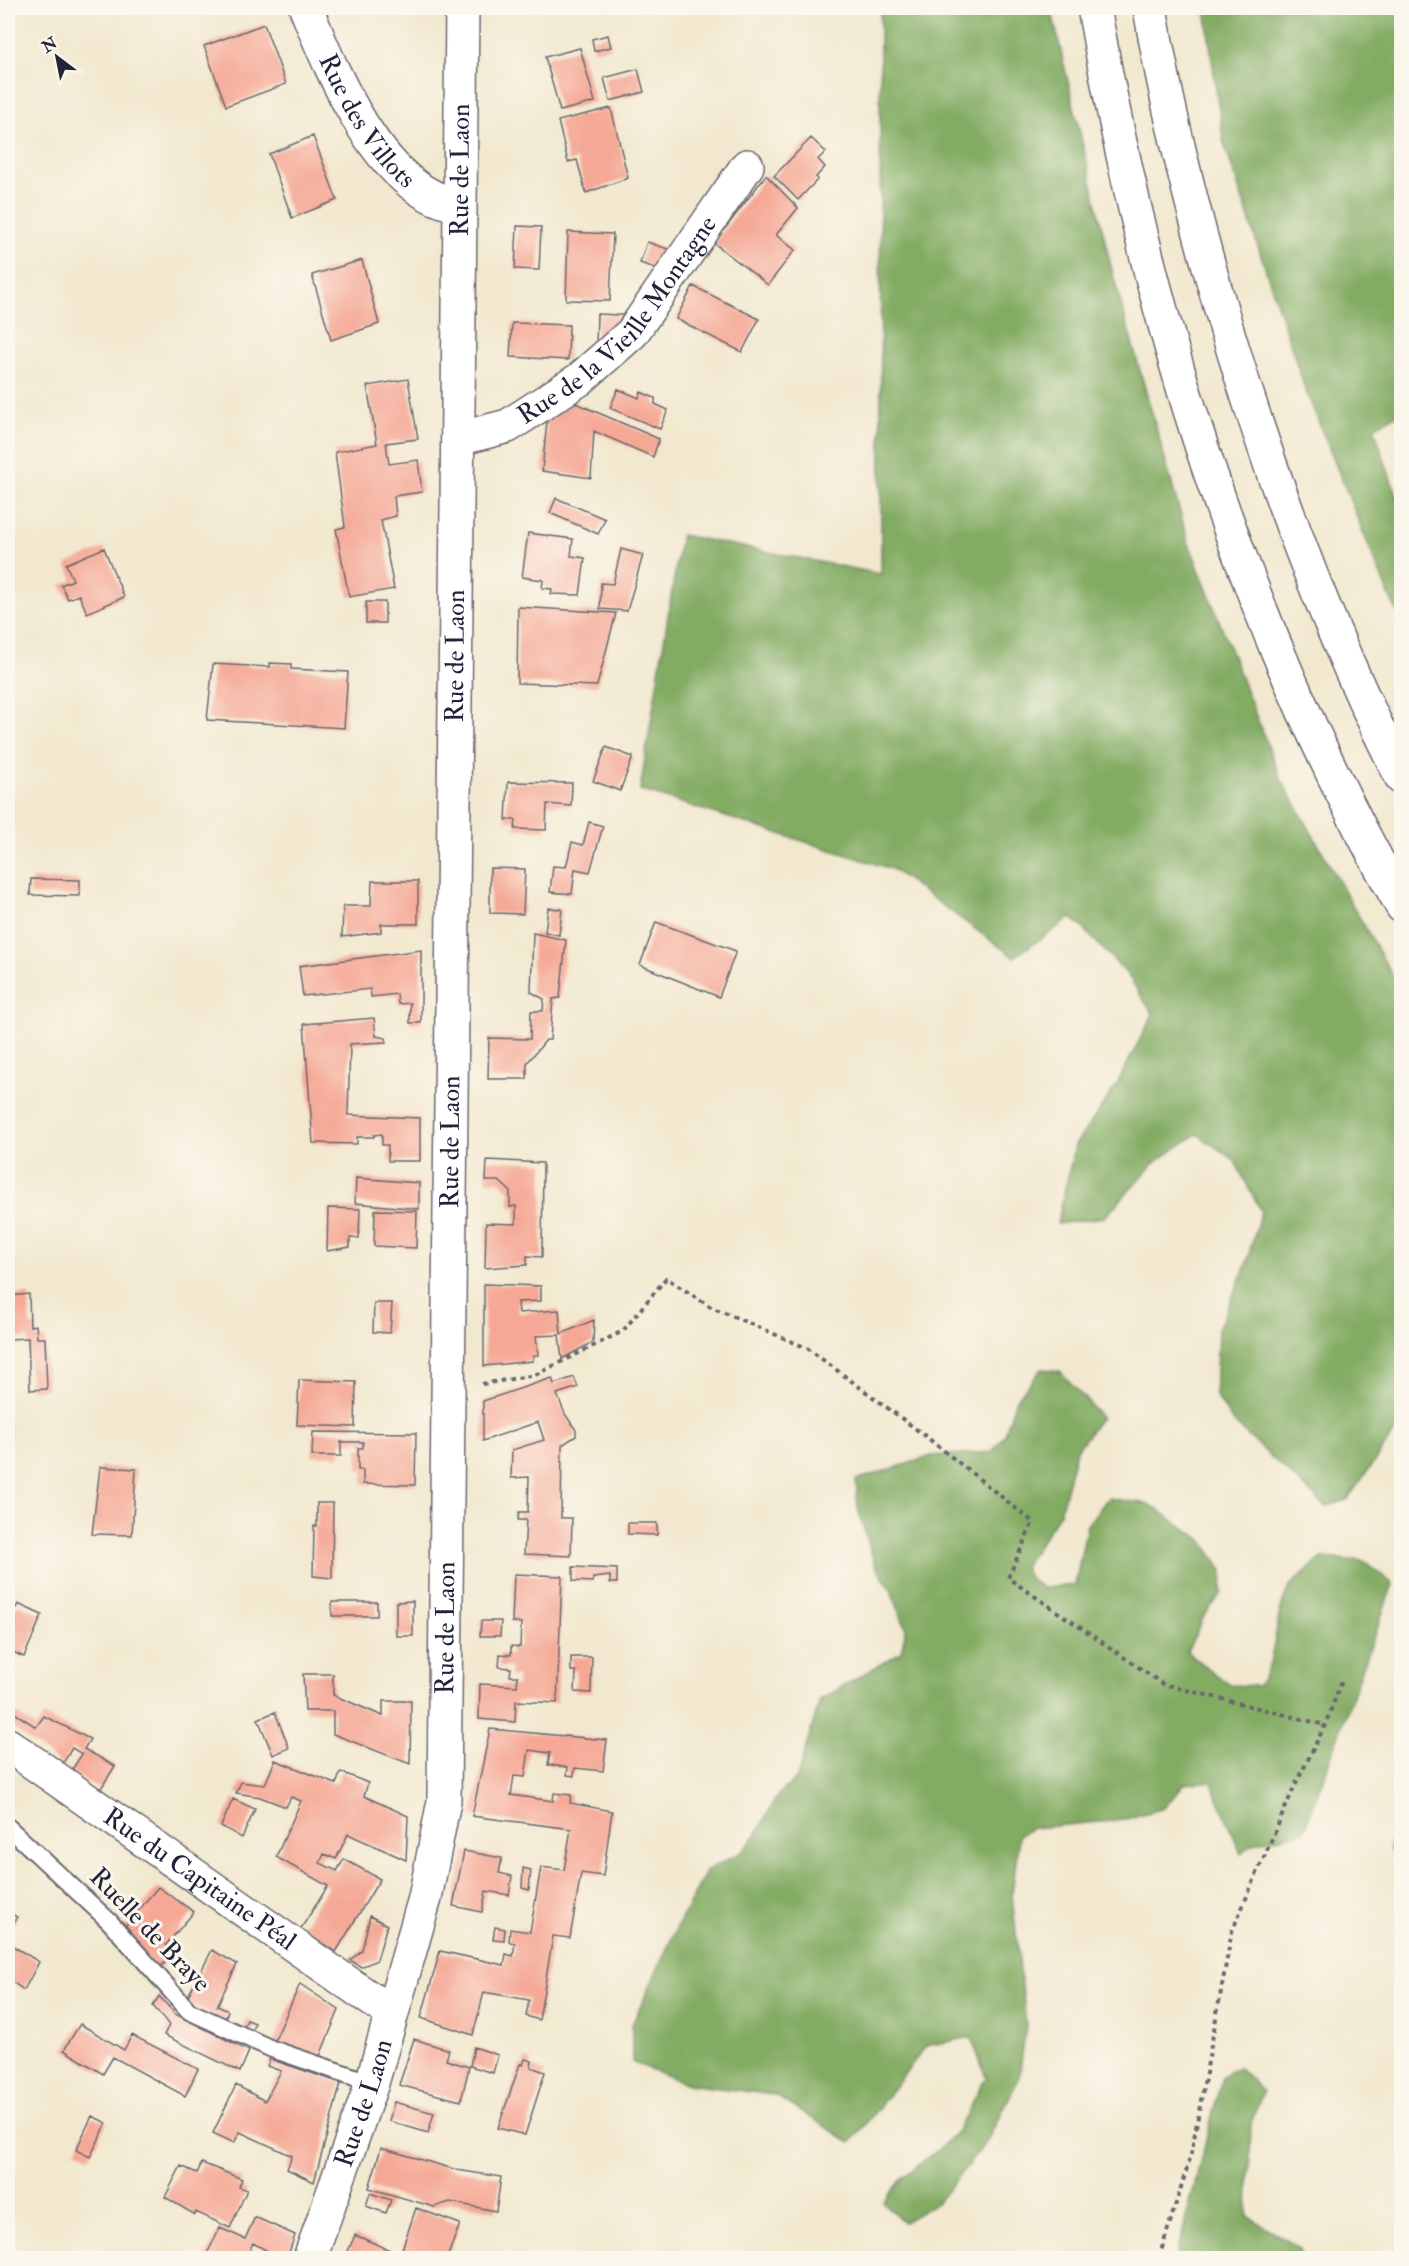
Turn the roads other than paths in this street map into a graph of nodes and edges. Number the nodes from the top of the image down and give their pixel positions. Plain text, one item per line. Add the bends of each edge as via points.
1 (306, 8) edge
2 (462, 8) edge
3 (1094, 8) edge
4 (1150, 8) edge
5 (747, 166) dead end
6 (459, 205) junction
7 (458, 439) junction
8 (1401, 778) edge
9 (1401, 906) edge
10 (8, 1745) edge
11 (8, 1827) edge
12 (391, 2013) junction
13 (372, 2083) junction
14 (310, 2259) edge

1 - 6 street, Rue des Villots via 334,78 369,136 414,187 442,203
2 - 6 street, Rue de Laon
3 - 9 street via 1121,155 1154,291 1200,441 1292,686 1335,780
4 - 8 street via 1175,138 1257,430 1311,579
5 - 7 street, Rue de la Vieille Montagne via 632,333 580,379 508,426
6 - 7 street, Rue de Laon
7 - 12 street, Rue de Laon via 444,1801 425,1898
10 - 12 street, Rue du Capitaine Péal
11 - 13 lane, Ruelle de Braye via 109,1921 189,2011 272,2049
12 - 13 street, Rue de Laon
13 - 14 street, Rue de Laon

